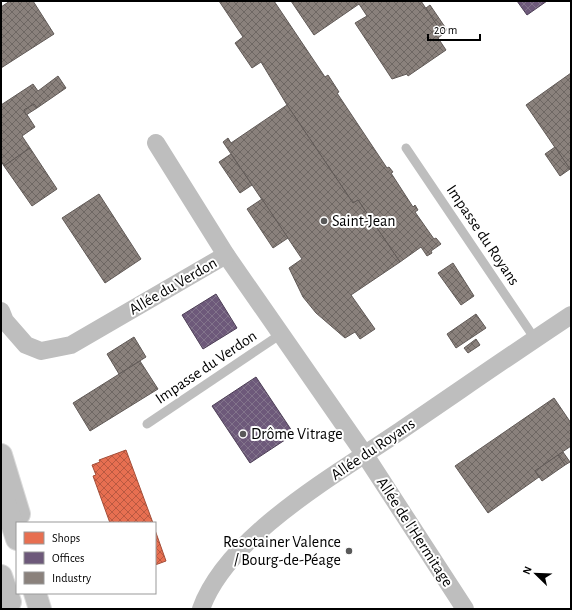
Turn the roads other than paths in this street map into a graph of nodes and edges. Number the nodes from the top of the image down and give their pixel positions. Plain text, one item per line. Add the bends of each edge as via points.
1 (156, 142) dead end
2 (406, 148) dead end
3 (226, 255) junction
4 (1, 311) edge
5 (571, 315) edge
6 (281, 334) junction
7 (535, 339) junction
8 (147, 424) dead end
9 (1, 455) edge
10 (365, 455) junction
11 (1, 492) edge
12 (21, 522) edge
13 (16, 537) edge
14 (1, 576) edge
15 (1, 580) edge
16 (35, 594) edge
17 (42, 594) edge
18 (11, 606) edge
19 (40, 609) edge
20 (47, 609) edge
21 (201, 609) edge
22 (465, 609) edge

1 - 3 street
2 - 7 lane, Impasse du Royans
3 - 4 street, Allée du Verdon via 71,345 41,352 26,345 5,321
3 - 6 street, Allée du Verdon
5 - 7 street, Allée du Royans
6 - 8 lane, Impasse du Verdon
6 - 10 street, Allée du Verdon
7 - 10 street, Allée du Royans
9 - 12 highway
10 - 21 street, Allée du Royans via 286,509 241,549 214,582
10 - 22 street, Allée de l'Hermitage
11 - 13 highway
14 - 18 highway
15 - 18 highway
16 - 19 highway
17 - 20 highway

